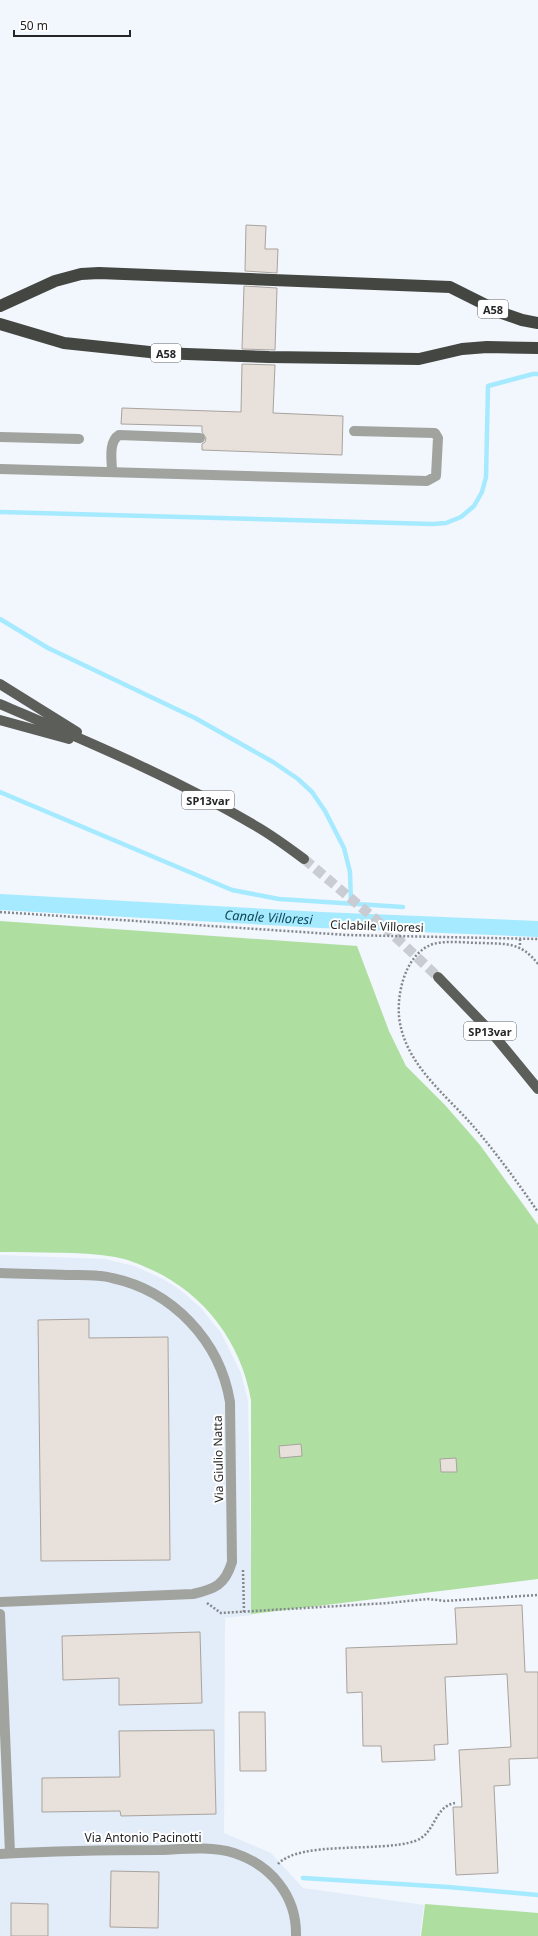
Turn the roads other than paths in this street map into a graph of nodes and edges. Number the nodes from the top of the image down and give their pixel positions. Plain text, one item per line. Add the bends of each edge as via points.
1 (0, 306) edge
2 (538, 323) edge
3 (0, 324) edge
4 (538, 348) edge
5 (354, 431) dead end
6 (0, 437) edge
7 (200, 438) dead end
8 (79, 439) dead end
9 (0, 469) edge
10 (112, 472) junction
11 (0, 684) edge
12 (0, 704) edge
13 (0, 720) edge
14 (106, 749) junction
15 (304, 859) tunnel mouth
16 (438, 977) tunnel mouth
17 (538, 1089) edge
18 (0, 1273) edge
19 (0, 1602) edge
20 (0, 1614) edge
21 (5, 1854) edge
22 (296, 1936) edge

1 - 2 highway, A58 via 54,281 81,274 99,273 450,287 502,313
3 - 4 highway, A58 via 64,343 159,353 406,359 462,349
5 - 10 street via 435,433 438,438 436,476 427,481
6 - 8 street
7 - 10 street via 117,436 112,444
9 - 10 street
11 - 14 main road, SP13var
12 - 14 main road, SP13var
13 - 14 main road, SP13var
14 - 15 main road, SP13var via 256,826
16 - 17 main road, SP13var via 492,1033
18 - 19 street, Via Giulio Natta via 103,1276 128,1282 169,1303 188,1319 207,1342 220,1369 230,1402 232,1562 226,1577 215,1588 193,1594
20 - 21 street, Via Antonio Pacinotti
21 - 22 street, Via Antonio Pacinotti via 74,1850 219,1850 246,1858 270,1873 293,1907

